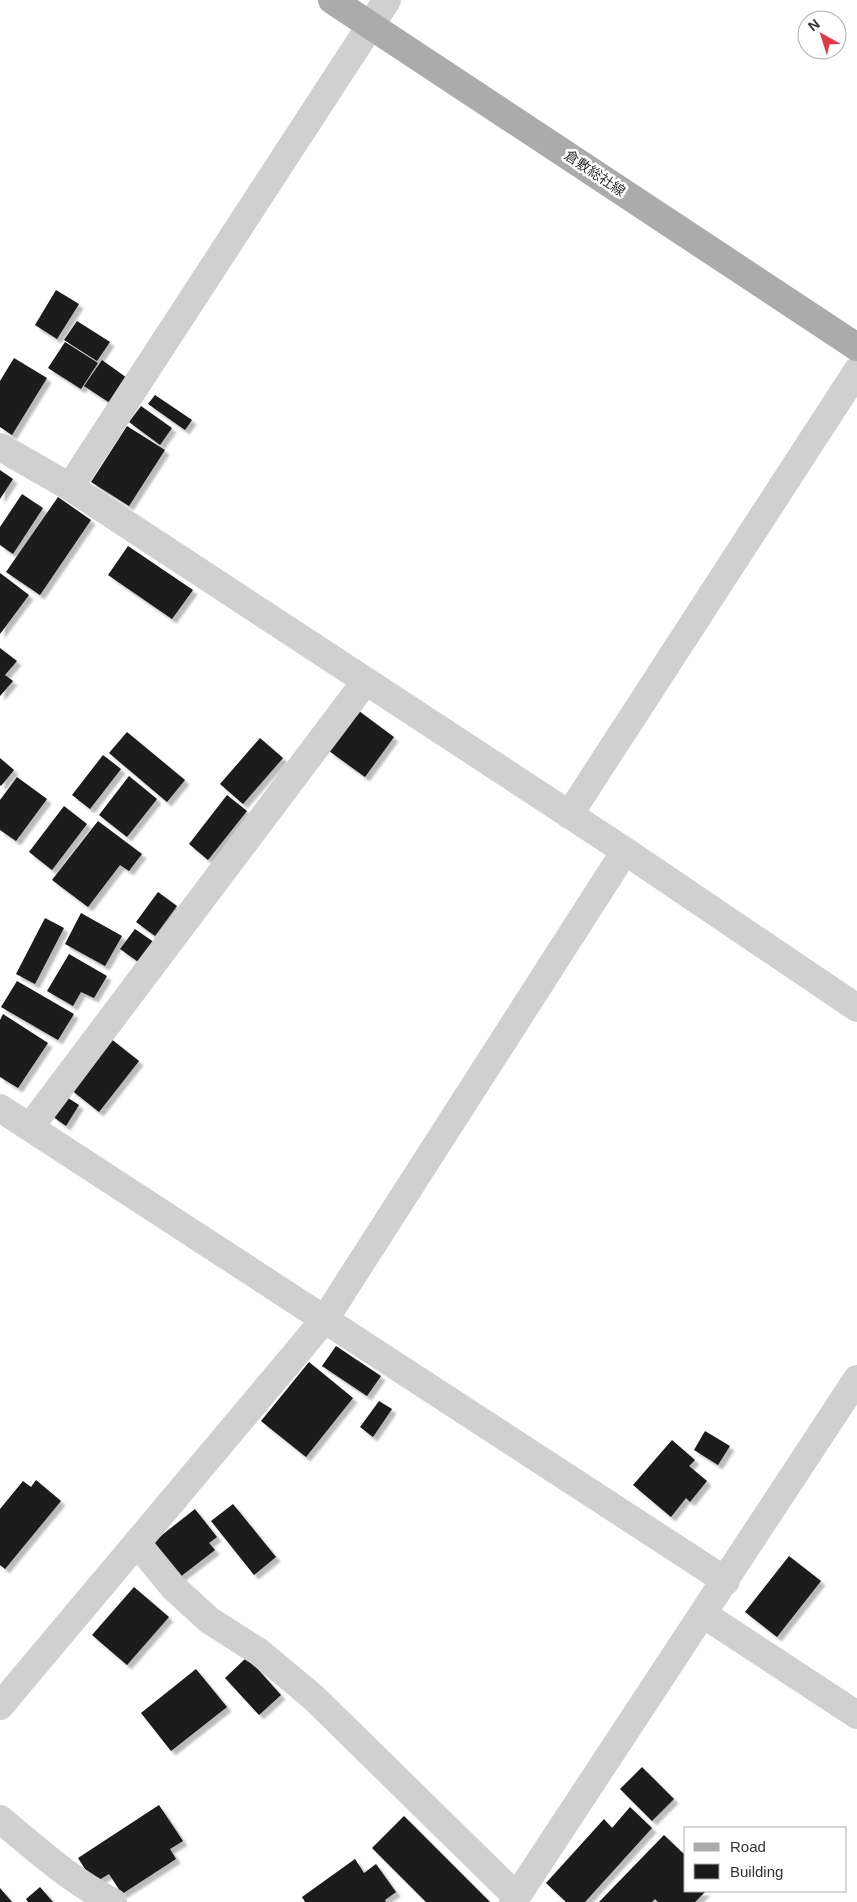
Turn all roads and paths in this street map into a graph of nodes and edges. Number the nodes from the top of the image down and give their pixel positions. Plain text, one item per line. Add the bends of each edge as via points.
1 (332, 0) edge
2 (387, 0) edge
3 (371, 25) junction
4 (857, 347) edge
5 (857, 371) edge
6 (0, 447) edge
7 (70, 487) junction
8 (365, 682) junction
9 (569, 815) junction
10 (625, 851) junction
11 (857, 1008) edge
12 (0, 1108) edge
13 (30, 1127) junction
14 (325, 1319) junction
15 (857, 1379) edge
16 (137, 1543) junction
17 (726, 1580) junction
18 (703, 1614) junction
19 (0, 1706) edge
20 (857, 1715) edge
21 (0, 1819) edge
22 (515, 1900) edge
23 (113, 1902) edge

1 - 3 main road, 倉敷総社線
2 - 3 street
3 - 4 main road, 倉敷総社線
3 - 7 street
5 - 9 street
6 - 7 street
7 - 8 street
8 - 9 street
8 - 13 street
9 - 10 street
10 - 11 street
10 - 14 street
12 - 13 street
13 - 14 street
14 - 16 street
14 - 17 street
15 - 17 street
16 - 19 street
16 - 22 street via 173,1587 209,1620 259,1652 313,1698
17 - 18 street
18 - 20 street
18 - 22 street
21 - 23 street via 52,1864

